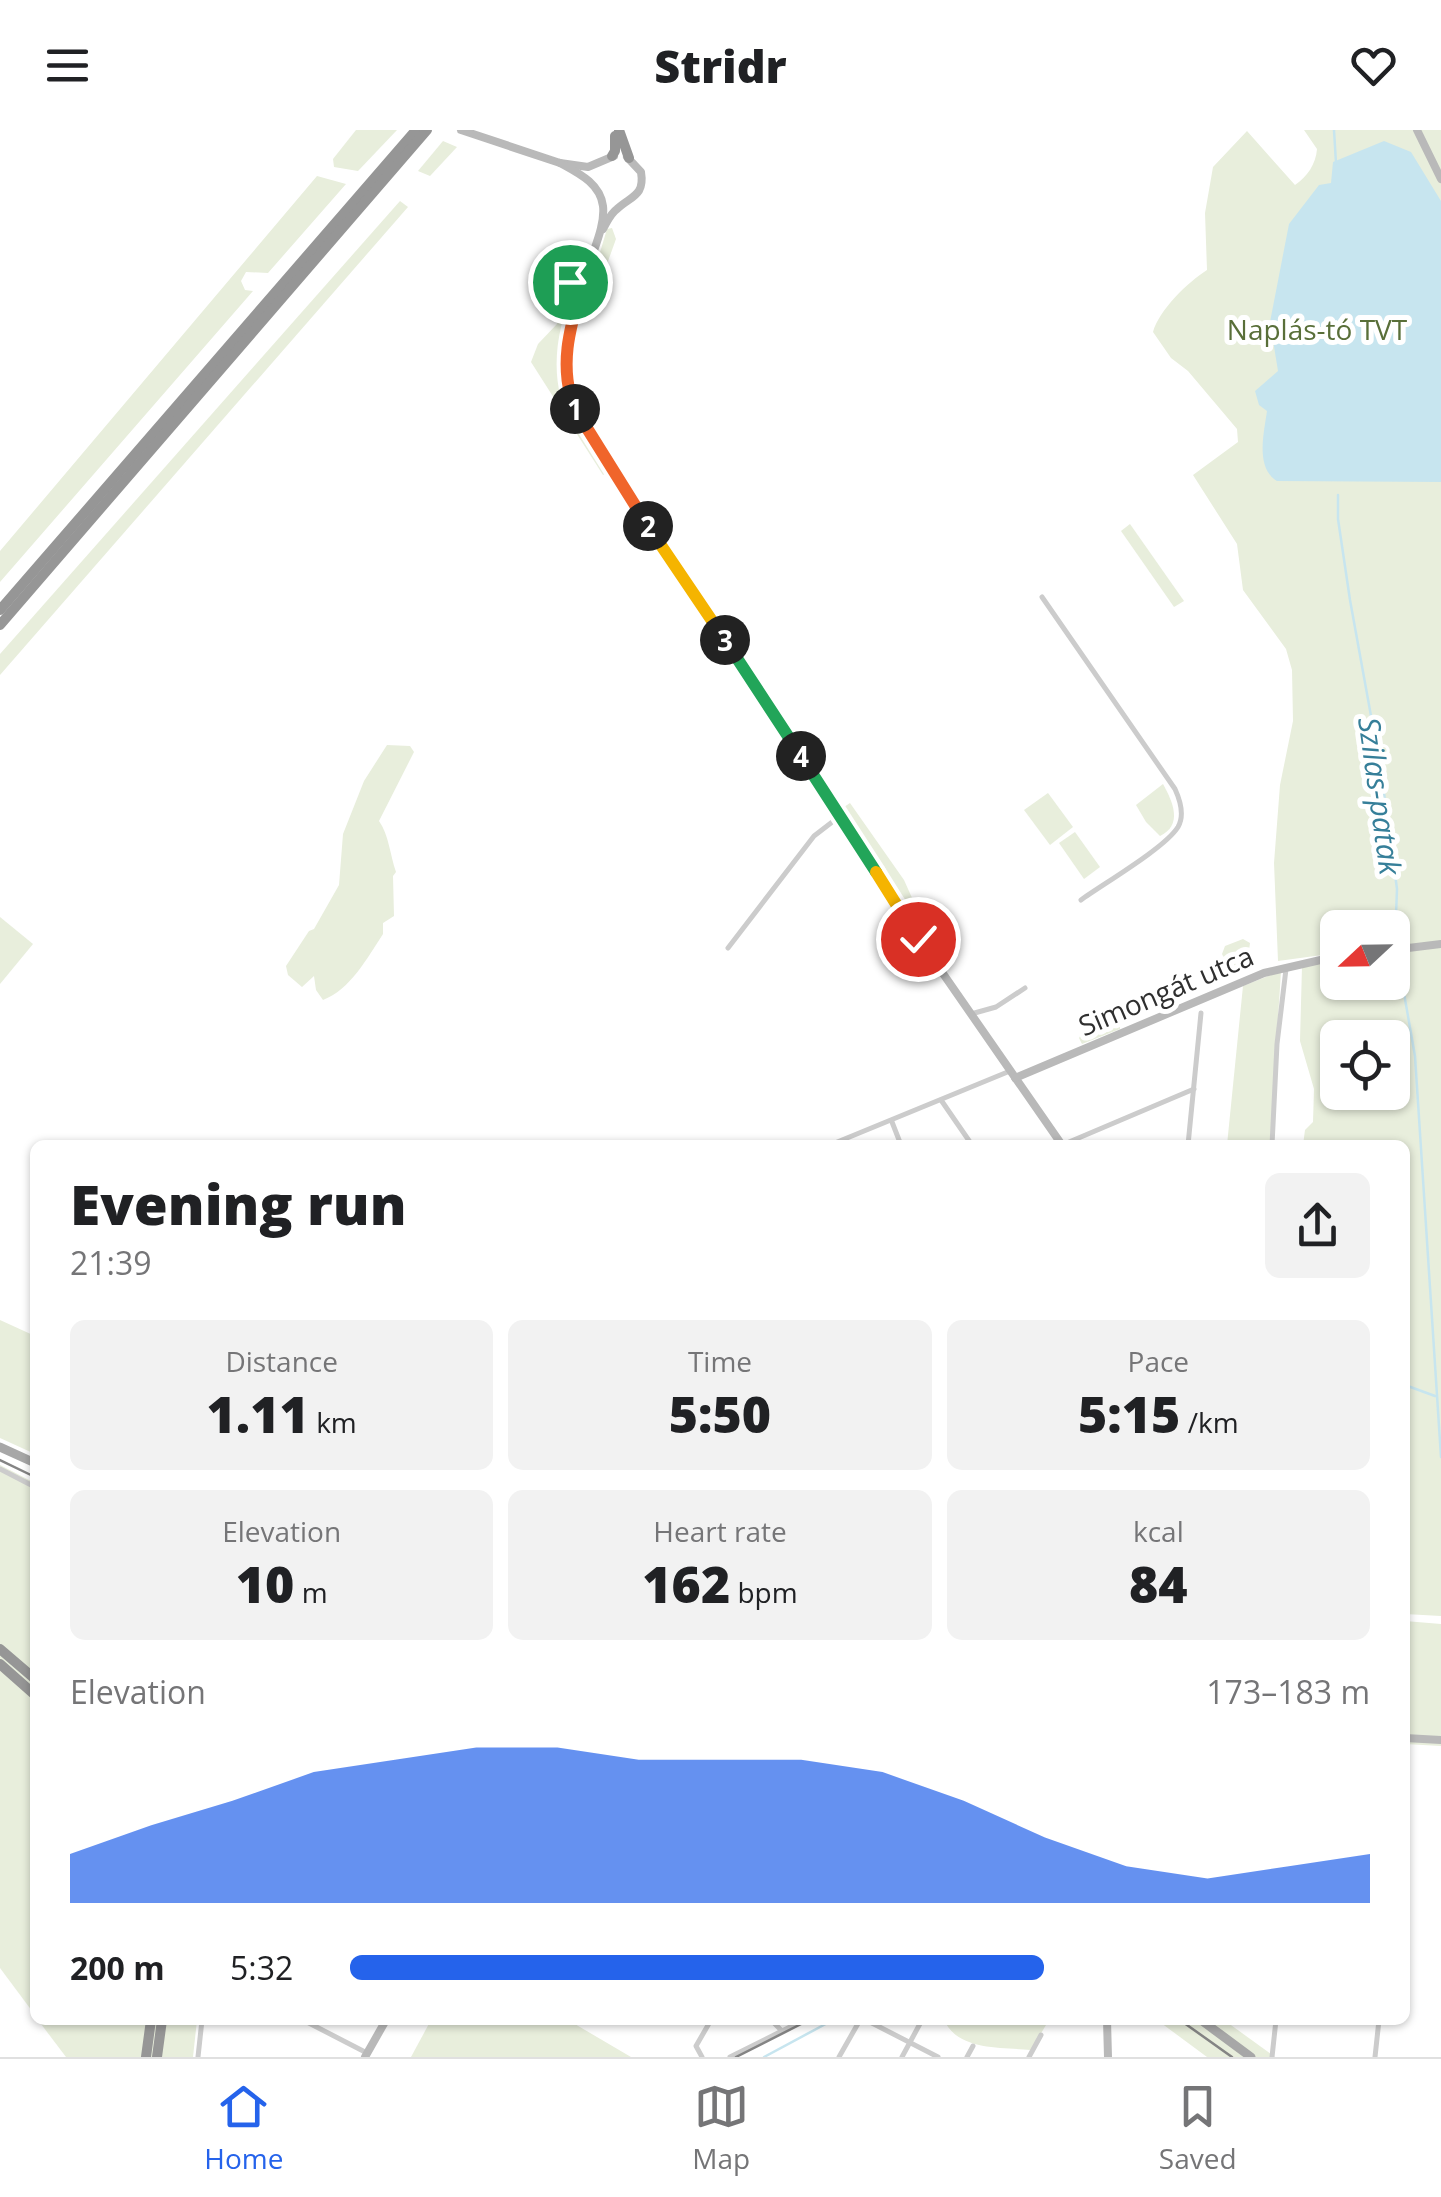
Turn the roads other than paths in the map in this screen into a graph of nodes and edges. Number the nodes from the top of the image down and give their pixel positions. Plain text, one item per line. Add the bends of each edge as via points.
1 (416, 130) edge
2 (427, 130) edge
3 (461, 130) edge
4 (616, 130) edge
5 (1417, 130) edge
6 (612, 156) junction
7 (629, 158) junction
8 (560, 163) junction
9 (598, 165) junction
10 (1441, 179) edge
11 (594, 187) junction
12 (600, 198) junction
13 (621, 205) junction
14 (598, 238) junction
15 (582, 286) junction
16 (562, 304) dead end
17 (1042, 598) dead end
18 (0, 610) edge
19 (0, 625) edge
20 (840, 816) junction
21 (1081, 900) dead end
22 (1441, 944) edge
23 (728, 948) dead end
24 (1410, 948) edge
25 (1320, 959) edge
26 (1286, 966) junction
27 (1025, 988) dead end
28 (1202, 1013) dead end
29 (971, 1014) junction
30 (1012, 1074) junction
31 (1194, 1089) junction
32 (941, 1100) junction
33 (892, 1122) junction
34 (843, 1140) edge
35 (898, 1140) edge
36 (969, 1140) edge
37 (1058, 1140) edge
38 (1074, 1140) edge
39 (1189, 1140) edge
40 (1272, 1140) edge
41 (0, 1447) edge
42 (30, 1461) edge
43 (0, 1469) edge
44 (30, 1484) edge
45 (0, 1648) edge
46 (0, 1664) edge
47 (30, 1674) edge
48 (30, 1691) edge
49 (1410, 1738) edge
50 (1441, 1740) edge
51 (150, 2025) edge
52 (161, 2025) edge
53 (201, 2025) edge
54 (312, 2025) edge
55 (383, 2025) edge
56 (708, 2025) edge
57 (776, 2025) edge
58 (794, 2025) edge
59 (860, 2025) edge
60 (874, 2025) edge
61 (919, 2025) edge
62 (1107, 2025) edge
63 (1208, 2025) edge
64 (1275, 2025) edge
65 (1378, 2025) edge
66 (782, 2031) junction
67 (1041, 2035) dead end
68 (910, 2042) junction
69 (973, 2046) dead end
70 (697, 2054) edge
71 (366, 2055) edge
72 (146, 2057) edge
73 (157, 2057) edge
74 (198, 2057) edge
75 (730, 2057) edge
76 (840, 2057) edge
77 (902, 2057) edge
78 (938, 2057) edge
79 (967, 2057) edge
80 (1029, 2057) edge
81 (1108, 2057) edge
82 (1251, 2057) edge
83 (1272, 2057) edge
84 (1375, 2057) edge

1 - 18 highway
2 - 19 highway
3 - 8 main road
4 - 6 highway
4 - 7 highway
5 - 10 main road
6 - 7 main road
6 - 9 main road
7 - 13 main road via 642,184
8 - 9 main road
8 - 11 main road
9 - 11 main road
11 - 12 main road
12 - 13 main road
12 - 14 main road
13 - 14 main road
14 - 15 main road
15 - 16 street via 570,282
15 - 20 main road via 565,364 580,420
17 - 21 street via 1181,808 1178,826 1165,840
20 - 23 street via 814,836
20 - 29 main road
22 - 24 main road
25 - 26 main road, Simongát utca
26 - 30 main road, Simongát utca
26 - 40 street
27 - 29 street
28 - 31 street
29 - 30 main road
30 - 32 street, Simongát utca
30 - 37 main road
31 - 38 street
31 - 39 street
32 - 33 street, Simongát utca
32 - 36 street
33 - 34 street, Simongát utca
33 - 35 street
41 - 42 main road
43 - 44 street
45 - 47 highway
46 - 48 highway
49 - 50 main road
51 - 72 highway
52 - 73 highway
53 - 74 street
54 - 71 street
55 - 71 main road
56 - 70 street
57 - 66 street
58 - 66 street
59 - 76 street
60 - 68 street
61 - 68 street
62 - 81 main road
63 - 82 main road
64 - 83 street
65 - 84 street
66 - 75 street
67 - 80 street
68 - 77 street
68 - 78 street
69 - 79 street

